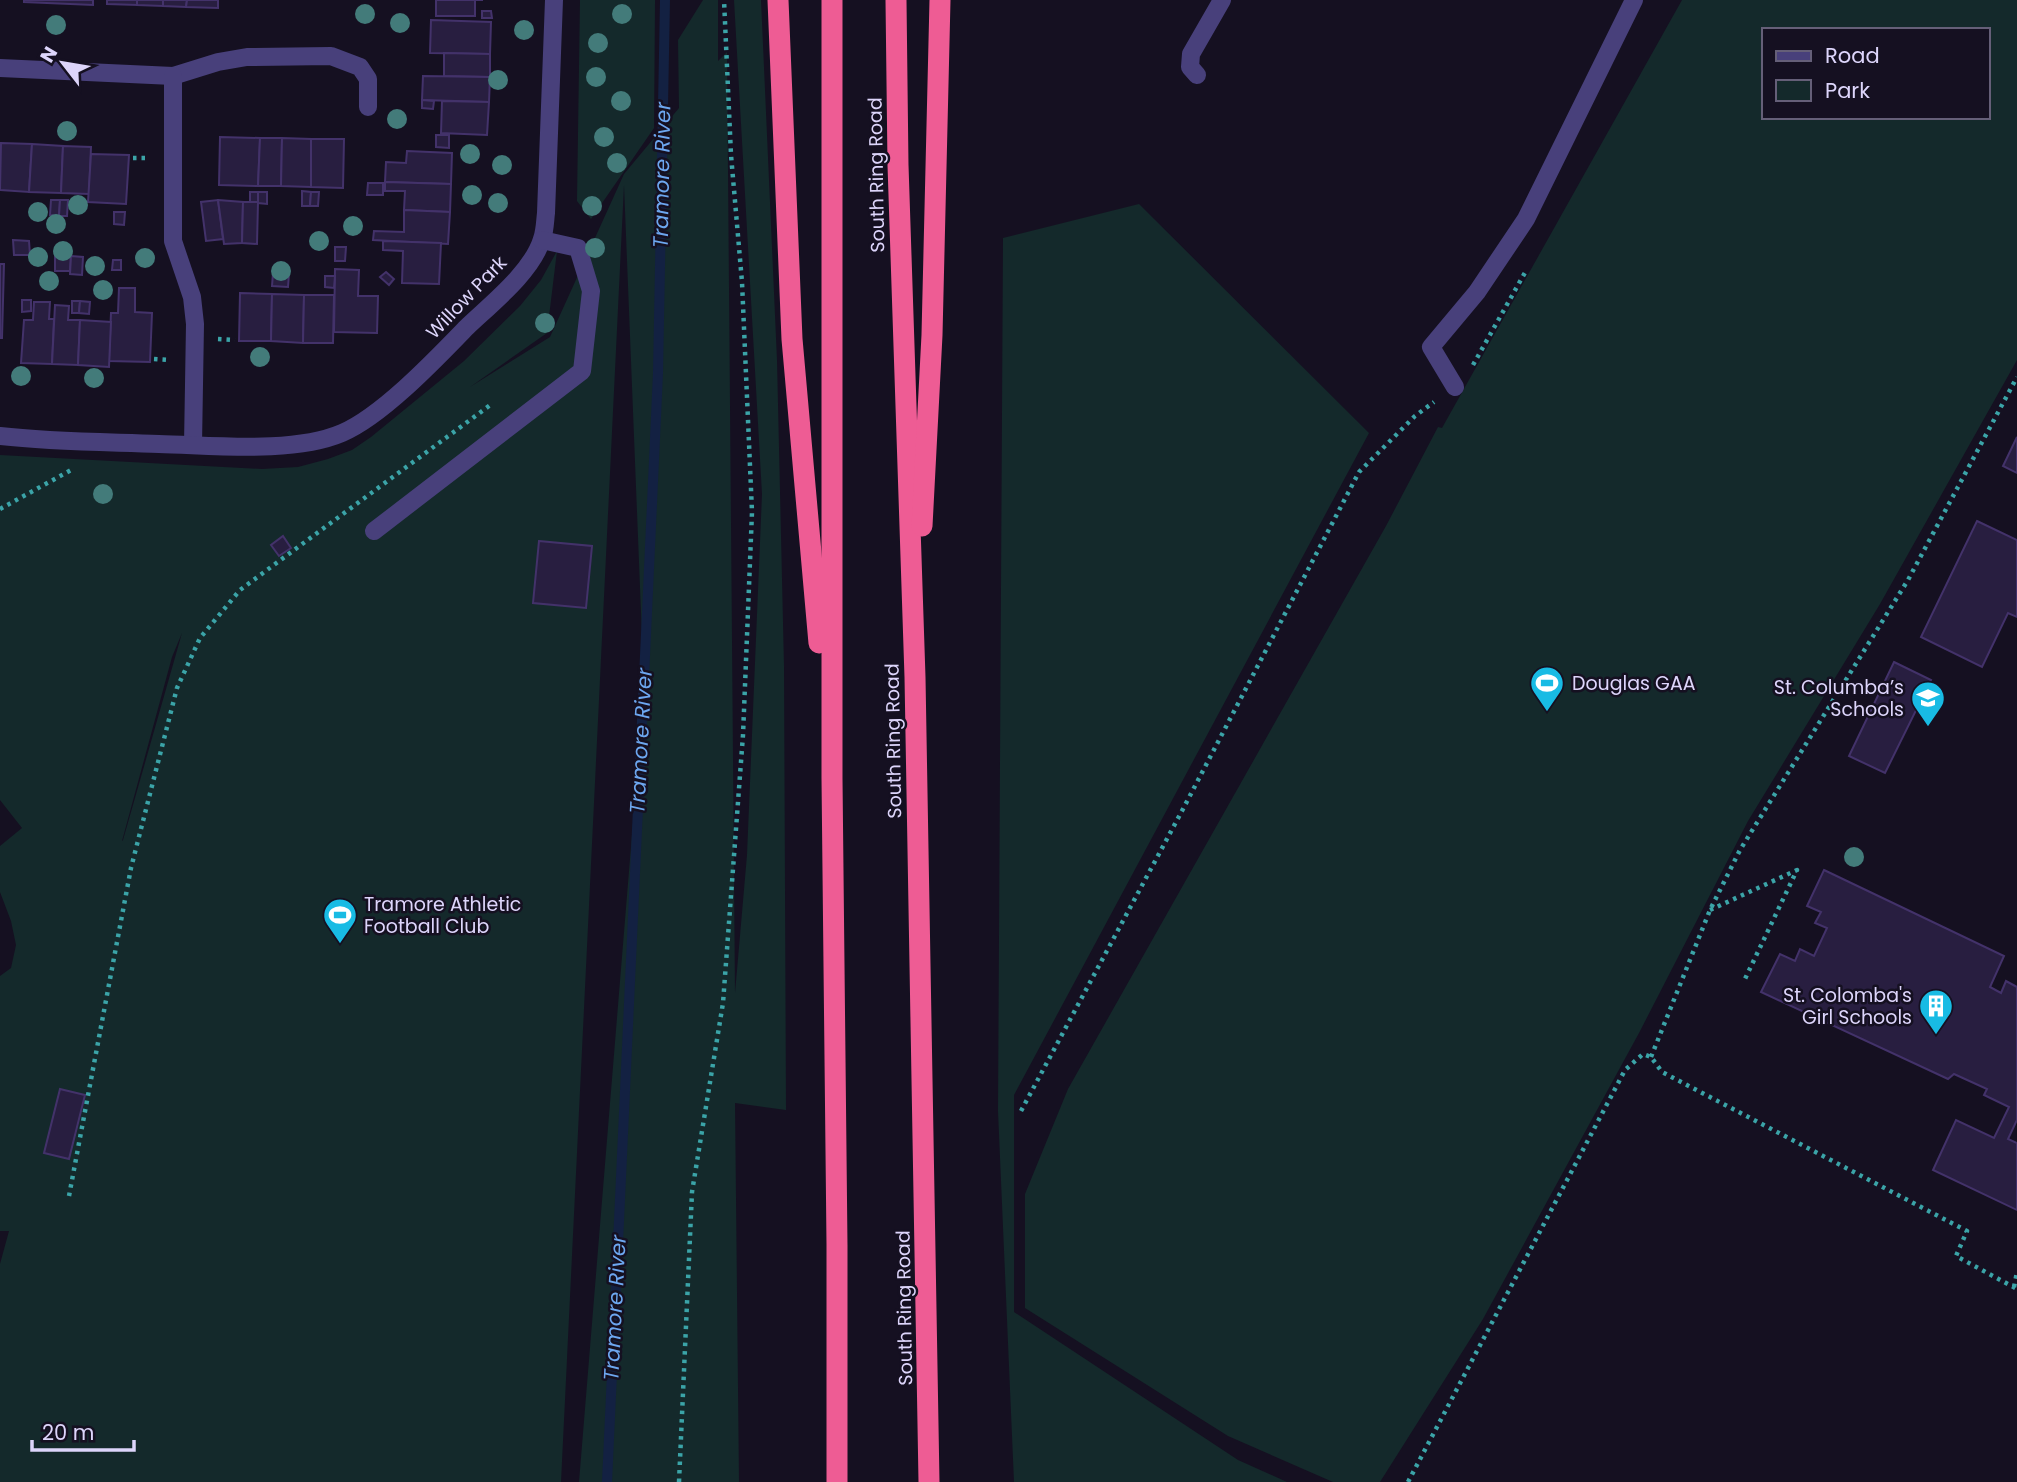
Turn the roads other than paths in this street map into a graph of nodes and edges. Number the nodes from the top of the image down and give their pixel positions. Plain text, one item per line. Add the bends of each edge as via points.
1 (554, 0) edge
2 (778, 0) edge
3 (832, 0) edge
4 (896, 0) edge
5 (940, 0) edge
6 (1222, 0) edge
7 (1634, 0) edge
8 (0, 68) edge
9 (1197, 75) dead end
10 (173, 76) junction
11 (368, 107) dead end
12 (542, 240) junction
13 (1455, 387) road end
14 (0, 436) edge
15 (193, 445) junction
16 (374, 531) dead end
17 (915, 677) junction
18 (831, 778) junction
19 (838, 1482) edge
20 (929, 1482) edge

1 - 12 street, Willow Park
2 - 18 highway via 792,339
3 - 18 highway
4 - 17 highway, South Ring Road
5 - 17 highway via 932,335
6 - 9 street via 1191,54 1190,67
7 - 13 street via 1526,219 1477,292 1431,347
8 - 10 street
10 - 11 street via 247,57 331,57 360,67 368,79
10 - 15 street via 173,241 192,297 195,324
12 - 15 street, Willow Park via 511,284 431,364 371,416 343,433 286,445
12 - 16 street via 578,248 591,291 582,370
14 - 15 street, Willow Park
17 - 20 highway, South Ring Road
18 - 19 highway

